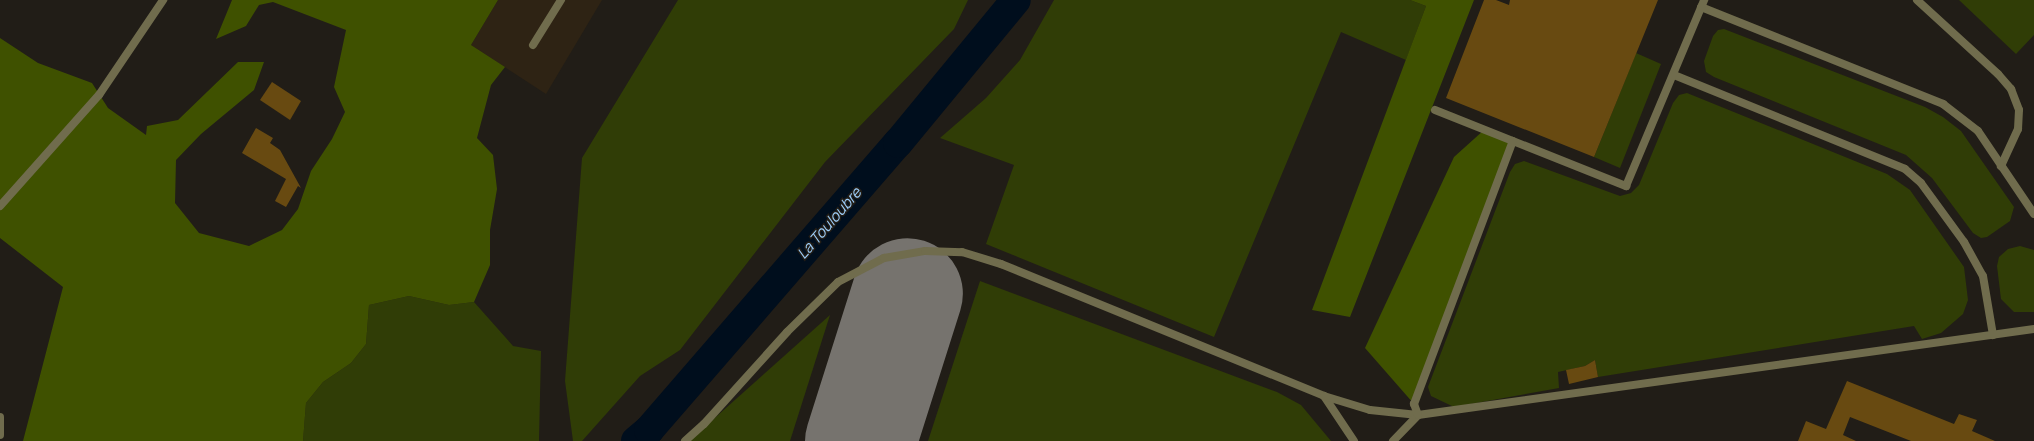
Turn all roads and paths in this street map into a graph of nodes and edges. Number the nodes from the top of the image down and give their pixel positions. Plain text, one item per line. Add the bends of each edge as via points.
1 (163, 0) edge
2 (561, 0) edge
3 (1917, 0) edge
4 (1703, 3) edge
5 (533, 44) dead end
6 (1674, 75) junction
7 (1435, 110) dead end
8 (1513, 141) junction
9 (2002, 166) junction
10 (0, 206) edge
11 (2034, 214) edge
12 (2034, 329) edge
13 (1993, 335) junction
14 (1324, 396) junction
15 (1418, 415) junction
16 (0, 417) edge
17 (0, 435) edge
18 (685, 441) edge
19 (1354, 441) edge
20 (1393, 441) edge

1 - 10 street via 99,95
2 - 5 street
3 - 9 street via 2011,89 2019,110 2018,129
4 - 6 street
4 - 9 street via 1943,104 1978,131
6 - 8 street via 1626,186
6 - 13 street via 1906,169 1921,183 1964,242 1983,276
7 - 8 street
8 - 15 street via 1414,404
9 - 11 street
12 - 13 street
13 - 15 street
14 - 15 street via 1370,410
14 - 18 street via 1001,264 962,252 925,251 884,258 838,282 787,332 704,424
14 - 19 street
15 - 20 street
16 - 17 street

